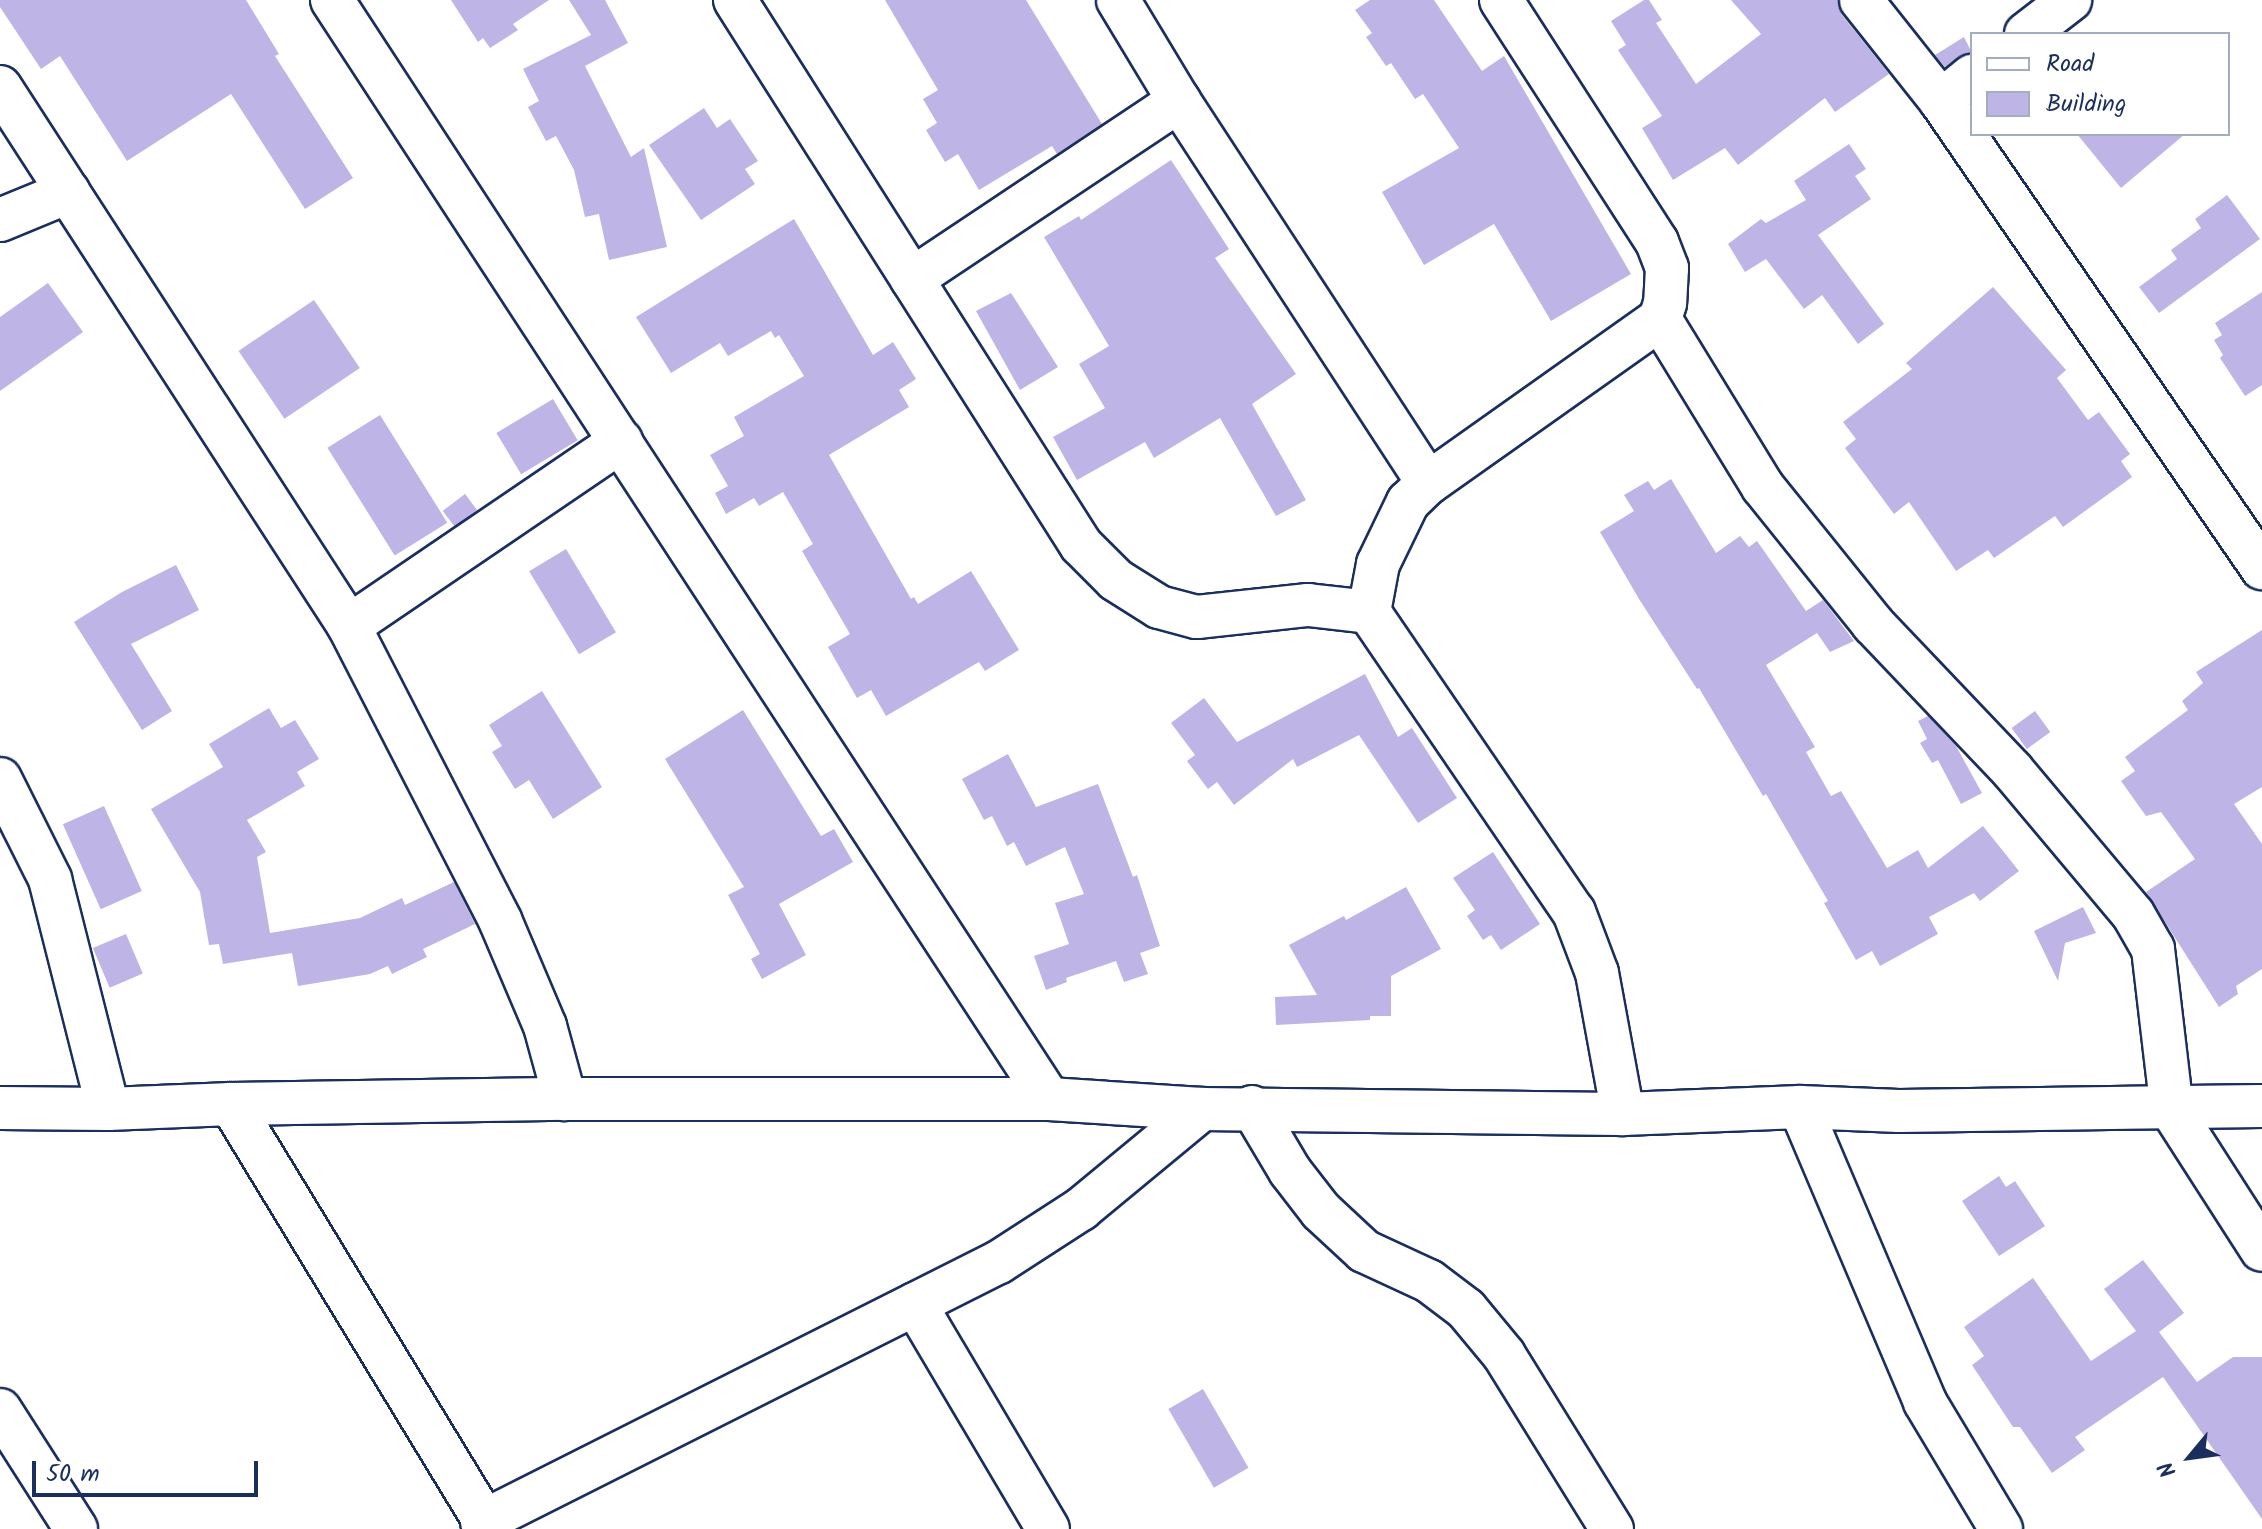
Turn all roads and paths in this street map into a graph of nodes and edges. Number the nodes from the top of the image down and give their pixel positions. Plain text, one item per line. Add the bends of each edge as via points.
1 (332, 0) edge
2 (735, 0) edge
3 (1118, 0) edge
4 (1501, 0) edge
5 (1861, 0) edge
6 (2070, 0) edge
7 (2029, 32) edge
8 (0, 87) edge
9 (1956, 89) edge
10 (1179, 101) junction
11 (1970, 111) edge
12 (1986, 136) edge
13 (68, 192) junction
14 (0, 220) edge
15 (912, 279) junction
16 (1660, 319) junction
17 (621, 441) junction
18 (1428, 483) junction
19 (2262, 568) edge
20 (1369, 612) junction
21 (349, 626) junction
22 (0, 779) edge
23 (565, 1099) junction
24 (1049, 1099) junction
25 (231, 1104) junction
26 (2262, 1106) edge
27 (1252, 1107) junction
28 (1800, 1107) junction
29 (0, 1108) edge
30 (108, 1109) junction
31 (1202, 1109) junction
32 (2172, 1110) junction
33 (1623, 1114) junction
34 (2262, 1250) edge
35 (915, 1304) junction
36 (0, 1410) edge
37 (486, 1525) edge
38 (76, 1529) edge
39 (1048, 1529) edge
40 (1612, 1529) edge
41 (2001, 1529) edge

1 - 17 street
2 - 15 street
3 - 10 street
4 - 16 street via 1657,242 1667,268
5 - 9 street
6 - 7 street
8 - 13 street
9 - 11 street
10 - 15 street
10 - 18 street
12 - 19 street
13 - 14 street
13 - 21 street
15 - 20 street via 1081,545 1116,580 1159,607 1197,617 1308,605
16 - 18 street
16 - 32 street via 1763,487 1836,579 2012,770 2133,914 2153,949
17 - 21 street
17 - 24 street
18 - 20 street via 1396,520 1378,564
20 - 33 street via 1574,912 1597,973
21 - 23 street via 500,920 545,1026
22 - 30 street via 50,879
23 - 24 street
23 - 25 street
24 - 31 street
25 - 30 street
25 - 37 street
26 - 32 street
27 - 31 street
27 - 33 street
27 - 40 street via 1321,1211 1364,1251 1429,1281 1466,1309 1504,1355
28 - 32 street
28 - 33 street
28 - 41 street via 1925,1402
29 - 30 street
31 - 35 street via 1081,1209 999,1262
32 - 34 street
35 - 37 street
35 - 39 street
36 - 38 street

